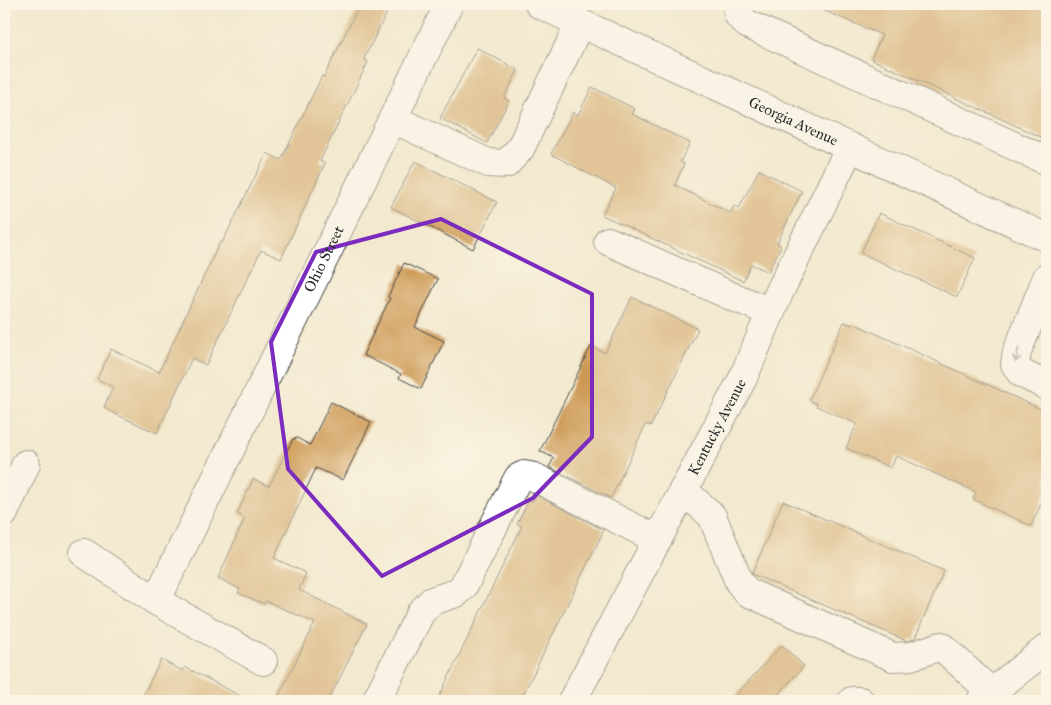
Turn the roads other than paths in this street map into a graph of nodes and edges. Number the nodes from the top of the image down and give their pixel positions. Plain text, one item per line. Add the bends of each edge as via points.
1 (449, 4) edge
2 (539, 4) edge
3 (736, 4) edge
4 (580, 23) junction
5 (394, 119) junction
6 (850, 147) junction
7 (1047, 160) edge
8 (1046, 234) edge
9 (608, 241) dead end
10 (1047, 276) edge
11 (771, 312) junction
12 (1040, 321) edge
13 (1047, 386) edge
14 (26, 464) dead end
15 (683, 490) junction
16 (4, 513) edge
17 (656, 539) junction
18 (84, 553) dead end
19 (156, 602) junction
20 (1046, 651) edge
21 (263, 661) dead end
22 (987, 697) edge
23 (376, 701) edge
24 (572, 701) edge
25 (852, 701) edge
26 (860, 701) edge

1 - 5 street, Ohio Street
2 - 4 street, Georgia Avenue
3 - 7 street via 739,16 748,24
4 - 5 street via 520,149 506,164 488,163
4 - 6 street, Georgia Avenue
5 - 19 street, Ohio Street
6 - 8 street, Georgia Avenue
6 - 11 street, Kentucky Avenue
9 - 11 street
10 - 12 street
11 - 15 street, Kentucky Avenue via 743,378
12 -> 13 street via 1017,352 1015,364 1021,372
14 - 16 street
15 - 17 street, Kentucky Avenue
15 - 22 street via 712,516 739,582 747,592 893,656 910,656 941,646
17 - 23 street via 534,477 524,475 518,478 463,587 456,593 432,601 420,612
17 - 24 street, Kentucky Avenue
18 - 19 street
19 - 21 street
20 - 22 street
25 - 26 street

